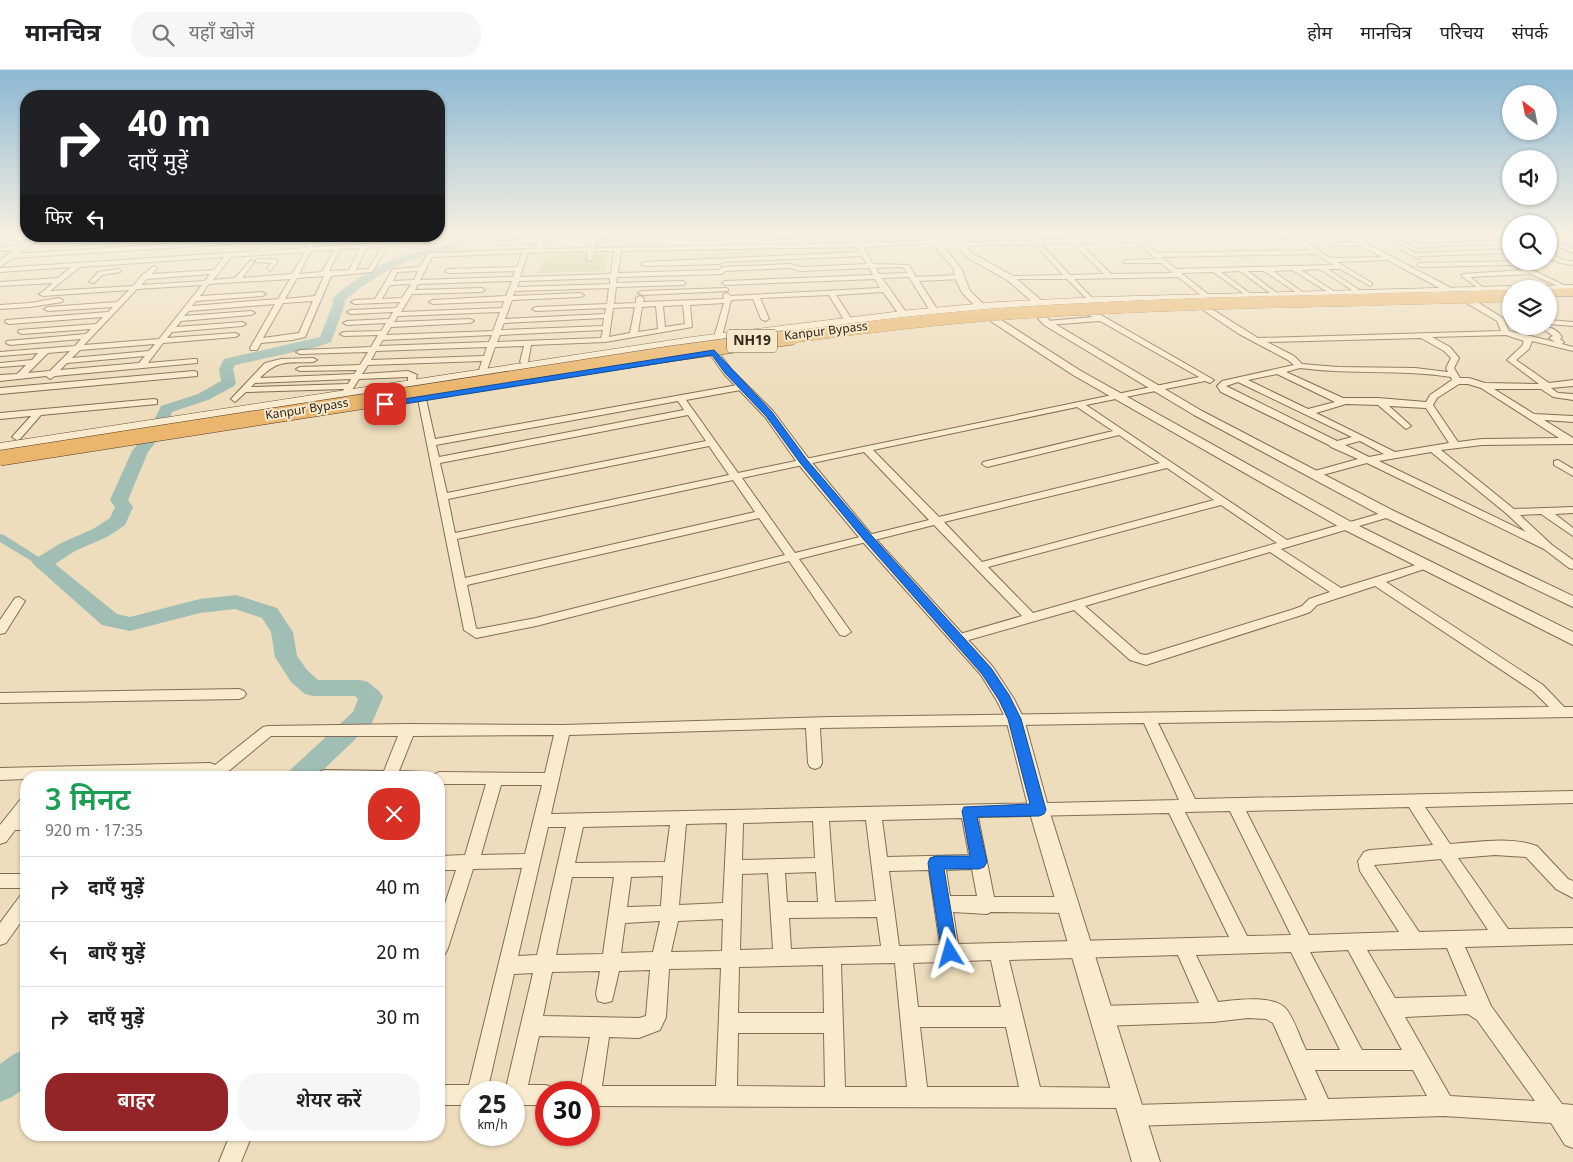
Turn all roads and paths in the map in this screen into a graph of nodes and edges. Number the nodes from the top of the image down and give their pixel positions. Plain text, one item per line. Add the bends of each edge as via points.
1 (643, 284) edge
2 (54, 285) edge
3 (104, 285) edge
4 (123, 285) edge
5 (152, 285) edge
6 (205, 285) edge
7 (257, 285) edge
8 (290, 285) edge
9 (322, 285) edge
10 (386, 285) edge
11 (414, 285) edge
12 (484, 285) edge
13 (513, 285) edge
14 (613, 285) joint
15 (684, 285) edge
16 (746, 285) edge
17 (796, 285) edge
18 (882, 285) edge
19 (918, 285) edge
20 (962, 285) edge
21 (1016, 285) edge
22 (1074, 285) edge
23 (1188, 285) edge
24 (1235, 285) edge
25 (1263, 285) edge
26 (1289, 285) edge
27 (1321, 285) edge
28 (1347, 285) edge
29 (1439, 285) edge
30 (1477, 285) edge
31 (1559, 285) edge
32 (137, 286) junction
33 (582, 286) junction
34 (725, 287) junction
35 (202, 289) junction
36 (512, 289) junction
37 (482, 290) junction
38 (885, 290) junction
39 (1483, 290) junction
40 (1557, 290) edge
41 (1451, 291) junction
42 (1571, 291) edge
43 (409, 292) junction
44 (439, 292) junction
45 (684, 292) junction
46 (1502, 292) edge
47 (642, 293) junction
48 (831, 293) junction
49 (1333, 293) junction
50 (1360, 293) junction
51 (1502, 293) edge
52 (1502, 293) edge
53 (1557, 293) edge
54 (43, 294) junction
55 (262, 294) dead end
56 (1302, 294) junction
57 (128, 295) junction
58 (580, 295) junction
59 (795, 295) junction
60 (1248, 295) junction
61 (1276, 295) junction
62 (756, 297) junction
63 (318, 298) junction
64 (540, 298) junction
65 (194, 299) junction
66 (509, 299) junction
67 (1573, 299) edge
68 (404, 300) junction
69 (479, 300) junction
70 (728, 300) junction
71 (1557, 300) edge
72 (374, 301) junction
73 (1502, 301) edge
74 (280, 302) junction
75 (354, 302) dead end
76 (433, 302) junction
77 (1205, 302) junction
78 (1471, 302) junction
79 (686, 303) junction
80 (120, 304) junction
81 (659, 304) junction
82 (30, 305) junction
83 (638, 305) junction
84 (610, 306) junction
85 (0, 307) edge
86 (582, 307) junction
87 (982, 307) junction
88 (48, 309) dead end
89 (186, 309) junction
90 (536, 309) junction
91 (505, 310) junction
92 (473, 311) junction
93 (1094, 311) junction
94 (351, 312) dead end
95 (364, 312) junction
96 (935, 312) junction
97 (251, 313) dead end
98 (427, 313) junction
99 (110, 314) junction
100 (1043, 314) junction
101 (18, 315) junction
102 (904, 315) junction
103 (0, 316) edge
104 (608, 316) junction
105 (393, 318) junction
106 (765, 318) dead end
107 (178, 319) junction
108 (533, 319) junction
109 (501, 320) junction
110 (995, 320) junction
111 (1500, 320) joint
112 (470, 321) junction
113 (849, 321) junction
114 (446, 322) junction
115 (347, 323) dead end
116 (1557, 323) edge
117 (242, 324) dead end
118 (1502, 324) edge
119 (1573, 324) edge
120 (99, 326) junction
121 (607, 328) junction
122 (170, 330) junction
123 (662, 330) junction
124 (22, 332) dead end
125 (497, 332) junction
126 (1502, 332) edge
127 (344, 334) dead end
128 (466, 334) junction
129 (235, 335) dead end
130 (441, 335) junction
131 (634, 335) junction
132 (1518, 335) edge
133 (1556, 335) edge
134 (88, 336) junction
135 (1424, 336) junction
136 (381, 337) junction
137 (1526, 337) junction
138 (162, 340) junction
139 (605, 340) junction
140 (1256, 340) junction
141 (10, 343) dead end
142 (336, 343) dead end
143 (528, 343) junction
144 (492, 344) junction
145 (716, 345) junction
146 (1568, 346) edge
147 (78, 347) junction
148 (46, 350) junction
149 (189, 350) dead end
150 (373, 350) junction
151 (300, 352) dead end
152 (10, 353) junction
153 (152, 353) junction
154 (0, 354) edge
155 (487, 358) junction
156 (65, 361) junction
157 (194, 361) dead end
158 (34, 362) junction
159 (181, 362) junction
160 (524, 362) dead end
161 (365, 363) junction
162 (0, 364) edge
163 (142, 365) junction
164 (1300, 366) junction
165 (1280, 372) junction
166 (482, 373) junction
167 (53, 374) junction
168 (194, 374) dead end
169 (20, 376) junction
170 (356, 376) junction
171 (0, 378) edge
172 (1208, 378) junction
173 (1454, 378) junction
174 (1240, 380) junction
175 (252, 381) junction
176 (1573, 382) edge
177 (411, 383) junction
178 (1221, 386) junction
179 (1484, 386) junction
180 (1544, 386) junction
181 (742, 387) junction
182 (37, 388) junction
183 (1154, 388) junction
184 (243, 390) junction
185 (348, 390) junction
186 (0, 391) edge
187 (1368, 394) dead end
188 (1116, 396) junction
189 (1573, 397) edge
190 (235, 398) dead end
191 (422, 399) junction
192 (681, 399) junction
193 (1343, 401) junction
194 (1378, 401) junction
195 (154, 402) dead end
196 (1079, 404) junction
197 (1429, 405) junction
198 (39, 412) junction
199 (690, 412) junction
200 (1309, 412) junction
201 (0, 416) edge
202 (1531, 417) junction
203 (1573, 419) edge
204 (170, 420) joint
205 (1406, 426) dead end
206 (1122, 432) junction
207 (18, 437) dead end
208 (1361, 438) junction
209 (1572, 441) edge
210 (711, 442) junction
211 (431, 443) junction
212 (1334, 445) junction
213 (1455, 445) junction
214 (0, 448) edge
215 (866, 449) junction
216 (1433, 449) junction
217 (0, 453) edge
218 (1395, 456) junction
219 (0, 458) edge
220 (1367, 460) junction
221 (435, 461) junction
222 (804, 462) junction
223 (1558, 463) dead end
224 (987, 464) dead end
225 (1170, 464) junction
226 (0, 465) edge
227 (1573, 473) edge
228 (1315, 474) junction
229 (735, 476) junction
230 (442, 497) junction
231 (1223, 501) junction
232 (1573, 510) edge
233 (1544, 511) junction
234 (1510, 512) junction
235 (762, 514) junction
236 (1388, 514) junction
237 (936, 522) junction
238 (1348, 526) junction
239 (1573, 533) edge
240 (450, 537) junction
241 (867, 538) junction
242 (1286, 544) junction
243 (1548, 546) junction
244 (1272, 548) junction
245 (792, 558) junction
246 (1426, 565) junction
247 (979, 566) junction
248 (1573, 566) edge
249 (1378, 582) junction
250 (460, 583) junction
251 (1340, 593) junction
252 (20, 601) dead end
253 (1573, 602) edge
254 (1076, 605) junction
255 (1031, 618) junction
256 (0, 630) edge
257 (845, 632) dead end
258 (958, 639) junction
259 (1573, 639) edge
260 (239, 694) dead end
261 (0, 698) edge
262 (1567, 712) edge
263 (1149, 718) junction
264 (1015, 719) junction
265 (813, 723) junction
266 (408, 729) junction
267 (563, 730) junction
268 (815, 763) dead end
269 (157, 771) edge
270 (213, 771) edge
271 (221, 771) edge
272 (391, 771) edge
273 (0, 774) edge
274 (20, 774) edge
275 (445, 778) edge
276 (495, 778) junction
277 (551, 779) junction
278 (1573, 797) edge
279 (1414, 802) junction
280 (1236, 805) junction
281 (1182, 806) junction
282 (1039, 810) junction
283 (969, 811) junction
284 (873, 813) junction
285 (821, 814) junction
286 (736, 816) junction
287 (678, 818) junction
288 (576, 820) junction
289 (541, 821) junction
290 (19, 823) edge
291 (0, 837) edge
292 (1444, 851) junction
293 (532, 861) junction
294 (979, 862) junction
295 (445, 863) edge
296 (467, 863) junction
297 (936, 863) junction
298 (879, 864) junction
299 (824, 865) junction
300 (776, 866) junction
301 (734, 867) junction
302 (624, 869) junction
303 (565, 870) junction
304 (672, 872) junction
305 (0, 881) edge
306 (20, 881) edge
307 (1573, 890) edge
308 (943, 904) junction
309 (1068, 905) junction
310 (987, 906) junction
311 (20, 909) edge
312 (885, 909) junction
313 (780, 910) junction
314 (827, 910) junction
315 (732, 912) junction
316 (670, 913) junction
317 (618, 914) junction
318 (445, 930) edge
319 (1573, 936) edge
320 (0, 937) edge
321 (1504, 938) junction
322 (1452, 939) junction
323 (1414, 940) junction
324 (1353, 942) junction
325 (1300, 943) junction
326 (1242, 945) junction
327 (1183, 947) junction
328 (1082, 951) junction
329 (998, 952) junction
330 (950, 953) junction
331 (897, 954) junction
332 (783, 956) junction
333 (832, 956) junction
334 (731, 958) junction
335 (660, 960) junction
336 (611, 962) junction
337 (545, 964) junction
338 (507, 965) junction
339 (605, 994) dead end
340 (1389, 1008) junction
341 (1213, 1012) junction
342 (1484, 1013) junction
343 (1102, 1016) junction
344 (909, 1017) junction
345 (1013, 1017) junction
346 (729, 1023) junction
347 (833, 1023) junction
348 (531, 1026) junction
349 (601, 1026) junction
350 (1300, 1060) junction
351 (1356, 1060) junction
352 (1418, 1060) junction
353 (480, 1081) edge
354 (518, 1081) edge
355 (592, 1081) edge
356 (460, 1095) edge
357 (445, 1096) edge
358 (600, 1096) edge
359 (726, 1096) junction
360 (835, 1097) junction
361 (918, 1097) junction
362 (1032, 1098) junction
363 (1444, 1106) junction
364 (1129, 1107) junction
365 (1322, 1109) junction
366 (1566, 1115) edge
367 (1573, 1138) edge
368 (239, 1141) edge
369 (230, 1162) edge
370 (1146, 1162) edge

1 - 47 street
2 - 54 street
3 - 54 street
4 - 32 street
5 - 32 street
6 - 35 street
7 - 35 street
8 - 74 street
9 - 63 street
10 - 72 street
11 - 43 street
12 - 37 street
13 - 36 street
14 - 33 street
14 - 84 street
15 - 45 street
16 - 34 street
17 - 59 street
18 - 38 street
19 - 96 street
20 - 87 street
21 - 100 street
22 - 93 street
23 - 77 street
24 - 60 street
25 - 61 street
26 - 56 street
27 - 49 street
28 - 50 street
29 - 41 street
30 - 39 street
31 - 42 street
32 - 57 street
33 - 36 street
33 - 58 street
34 - 45 street
34 - 70 street
35 - 65 street
36 - 66 street
37 - 44 street
37 - 69 street
38 - 48 street
38 - 102 street
39 - 41 main road
39 - 46 main road
40 - 42 main road
41 - 50 main road
41 - 78 street
42 - 53 highway
43 - 44 street
43 - 68 street
44 - 76 street
45 - 47 street
47 - 83 street
48 - 59 street
48 - 113 street
49 - 50 main road
49 - 56 main road
51 - 217 highway, Kanpur Bypass / NH19, bridge via 1153,302 878,322 749,338
52 - 219 highway, Kanpur Bypass / NH19, bridge via 1126,307 998,314 867,327 678,352
54 - 82 street
55 - 65 street
56 - 61 main road
57 - 80 street
57 - 82 street
58 - 64 street
58 - 86 street
59 - 62 street
60 - 61 main road
60 - 77 main road
62 - 70 street
62 - 106 street
63 - 74 street
63 - 74 street via 302,335 256,345
64 - 66 street
64 - 90 street
65 - 89 street
66 - 69 street
66 - 91 street
67 - 71 main road
68 - 72 street
68 - 105 street
69 - 76 street
70 - 79 street
70 - 145 street
72 - 75 street
72 - 95 street
73 - 78 main road
74 - 89 street
76 - 98 street
77 - 78 main road
77 - 93 main road
77 - 140 street
78 - 111 street
79 - 81 street
79 - 123 street via 689,325
80 - 88 street
80 - 99 street
81 - 83 street
81 - 123 street
82 - 85 street
82 - 101 street
83 - 84 street
83 - 131 street
84 - 86 street
84 - 104 street
86 - 90 street
87 - 96 main road
87 - 100 main road
87 - 110 street
89 - 107 street
90 - 108 street
91 - 92 street
91 - 109 street
92 - 98 street
92 - 112 street
93 - 100 main road
93 - 172 street
94 - 95 street
95 - 105 street
96 - 102 main road
97 - 107 street
98 - 105 street
99 - 101 street via 7,324
99 - 120 street
100 - 110 main road
100 - 183 street
101 - 103 street
102 - 113 main road
104 - 108 street
104 - 121 street
105 - 114 street
105 - 115 street
105 - 136 street
107 - 122 street
108 - 109 street
109 - 125 street
110 - 145 main road
110 - 188 street
111 - 118 street
112 - 114 street
112 - 128 street
113 - 145 main road
114 - 130 street
116 - 119 street
117 - 122 street
120 - 124 street
120 - 134 street
121 - 125 street
121 - 139 street
122 - 138 street
123 - 131 street
125 - 128 street
125 - 144 street
126 - 135 street
127 - 136 street
128 - 130 street
129 - 138 street
130 - 136 street
131 - 139 street
132 - 137 street
133 - 146 street via 1559,337 1553,338
134 - 141 street
134 - 147 street
135 - 140 street
135 - 173 street via 1451,352 1455,358 1451,364
136 - 142 street
136 - 150 street
137 - 146 street
137 - 180 street via 1526,347 1510,360
138 - 147 street
138 - 153 street
139 - 143 street
140 - 164 street
143 - 144 street
143 - 160 street
144 - 150 street
144 - 155 street
145 - 166 main road
145 - 181 street
145 - 191 main road
147 - 148 street
147 - 156 street
148 - 152 street
148 - 158 street
149 - 159 street
150 - 151 street
150 - 161 street
152 - 154 street
152 - 162 street
153 - 156 street
153 - 163 street
155 - 161 street
155 - 166 street
156 - 167 street
157 - 159 street
158 - 162 street
158 - 169 street
159 - 163 street
161 - 170 street
161 - 175 street via 262,370
163 - 167 street
164 - 165 street
164 - 173 street via 1335,371 1428,371
165 - 174 street
165 - 193 street
166 - 177 main road
167 - 169 street
167 - 182 street
168 - 182 street
169 - 171 street
170 - 175 street
170 - 177 street via 412,374
170 - 185 street
172 - 178 street
172 - 183 street
173 - 179 street
173 - 197 street via 1433,397
174 - 178 street
174 - 200 street
175 - 184 street
176 - 180 street
177 - 185 main road
178 - 212 street
179 - 180 street
179 - 202 street
180 - 189 street via 1556,395
181 - 192 street
181 - 222 street via 769,414
182 - 186 street
183 - 188 street
183 - 228 street
184 - 185 street
184 - 190 street
185 - 204 main road
187 - 194 street
188 - 196 street
188 - 238 street
191 - 211 street
191 - 226 main road
192 - 199 street
192 - 211 street
193 - 194 street
193 - 200 street
194 - 197 street
194 - 205 street
195 - 198 street
196 - 206 street
196 - 215 street
197 - 213 street
198 - 201 street
198 - 207 street
199 - 210 street
199 - 221 street
200 - 208 street
202 - 203 street
202 - 209 street
204 - 214 main road
206 - 224 street
206 - 225 street
208 - 212 street
208 - 218 street
209 - 213 street
210 - 229 street
210 - 230 street
211 - 221 street
212 - 220 street
213 - 216 street
215 - 222 street
215 - 237 street
216 - 218 street
216 - 234 street
218 - 220 street
220 - 228 street
220 - 243 street
221 - 230 street
222 - 229 street
222 - 241 street
223 - 227 street
225 - 231 street
225 - 237 street
228 - 236 street
229 - 235 street
229 - 240 street
230 - 240 street
231 - 242 street
231 - 247 street
232 - 233 street
233 - 234 street
233 - 239 street
234 - 243 street
235 - 245 street
235 - 250 street
236 - 238 street
236 - 253 street
237 - 241 street
237 - 247 street
238 - 242 street
238 - 246 street
240 - 250 street
241 - 245 street
241 - 258 street
242 - 244 street
243 - 248 street
244 - 251 street
244 - 254 street
245 - 250 street via 482,635 470,630
245 - 257 street
246 - 249 street
246 - 259 street
247 - 255 street
249 - 251 street
249 - 262 street via 1408,595
251 - 254 street via 1313,602 1298,612 1146,660 1134,657
252 - 256 street
254 - 255 street
255 - 258 street
258 - 264 street via 987,671
260 - 261 street
262 - 263 street
263 - 264 street
263 - 281 street
264 - 265 street
264 - 282 street
265 - 267 street
265 - 268 street
266 - 267 street
266 - 271 street via 268,731
266 - 272 street
267 - 277 street
269 - 270 street
273 - 274 street
275 - 276 street
276 - 277 street
276 - 296 street via 472,858
277 - 289 street
278 - 279 street
279 - 280 street
279 - 292 street
280 - 281 street
280 - 325 street
281 - 282 street
281 - 326 street
282 - 283 street
282 - 309 street
283 - 284 street
283 - 294 street
284 - 285 street
284 - 298 street
285 - 286 street
285 - 299 street
286 - 287 street
286 - 301 street
287 - 288 street
287 - 304 street
288 - 289 street
288 - 303 street
289 - 293 street
290 - 291 street
292 - 307 street via 1527,850 1562,884
292 - 321 street
292 - 323 street via 1370,857 1366,861 1366,866
293 - 296 street
293 - 338 street
294 - 297 street
294 - 310 street
295 - 296 street
296 - 318 street
297 - 298 street
297 - 308 street
298 - 312 street
299 - 300 street
299 - 314 street
300 - 301 street
300 - 313 street
301 - 315 street
302 - 303 street
302 - 304 street via 662,868
302 - 317 street
303 - 337 street
304 - 316 street
305 - 306 street
308 - 310 street
308 - 330 street
309 - 310 street
309 - 328 street
311 - 320 street
312 - 314 street
312 - 331 street
313 - 314 street
313 - 332 street
315 - 316 street
315 - 334 street
316 - 317 street
316 - 335 street
317 - 336 street
319 - 321 street
321 - 322 street
322 - 323 street
322 - 342 street
323 - 324 street
324 - 325 street
324 - 340 street
325 - 326 street
325 - 351 street
326 - 327 street
327 - 328 street
327 - 341 street
328 - 329 street
328 - 343 street
329 - 330 street
329 - 345 street
330 - 331 street
331 - 333 street
331 - 344 street
332 - 333 street
332 - 334 street
333 - 347 street
334 - 335 street
334 - 346 street
335 - 336 street
335 - 349 street via 653,1023 639,1028
336 - 337 street
336 - 339 street
337 - 338 street
337 - 348 street
338 - 353 street
340 - 342 street via 1468,1005
340 - 352 street
341 - 343 street
341 - 350 street via 1266,1009 1274,1012 1280,1016
342 - 366 street
343 - 364 street
344 - 345 street
344 - 361 street
345 - 362 street
346 - 347 street
346 - 359 street
347 - 360 street
348 - 349 street
348 - 354 street
349 - 355 street
350 - 351 street
350 - 365 street
351 - 352 street
352 - 363 street
356 - 357 street
358 - 359 street
359 - 360 street
360 - 361 street
361 - 362 street
362 - 364 street
363 - 365 street
363 - 366 street
364 - 365 street
364 - 370 street
366 - 367 street
368 - 369 street

